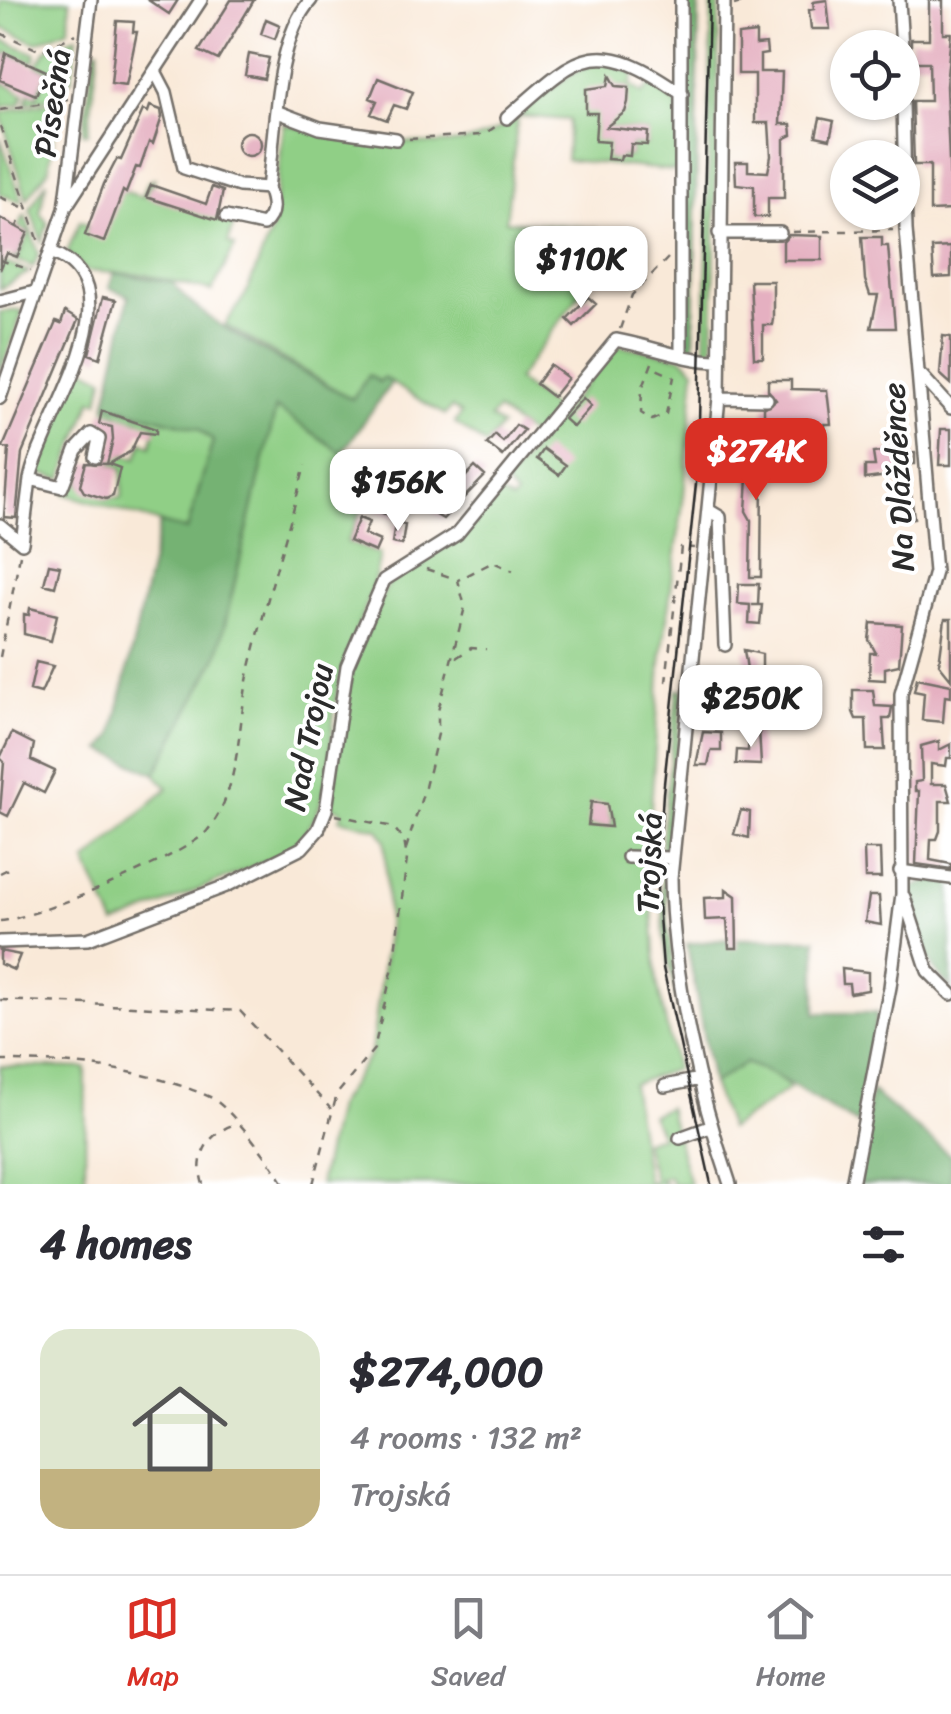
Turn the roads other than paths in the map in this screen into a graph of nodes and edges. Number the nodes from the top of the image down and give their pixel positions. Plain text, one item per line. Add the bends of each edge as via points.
1 (91, 0) edge
2 (201, 0) edge
3 (311, 0) edge
4 (681, 0) edge
5 (899, 0) edge
6 (724, 3) edge
7 (901, 30) edge
8 (154, 71) junction
9 (682, 94) junction
10 (278, 112) junction
11 (507, 118) road end
12 (903, 120) edge
13 (396, 139) road end
14 (74, 144) junction
15 (98, 156) junction
16 (268, 188) junction
17 (65, 209) junction
18 (226, 217) dead end
19 (719, 232) junction
20 (780, 233) road end
21 (46, 251) junction
22 (35, 292) junction
23 (0, 301) edge
24 (680, 352) junction
25 (719, 360) junction
26 (922, 376) junction
27 (0, 398) edge
28 (719, 398) junction
29 (768, 399) dead end
30 (951, 408) edge
31 (95, 457) dead end
32 (30, 479) junction
33 (710, 511) junction
34 (0, 524) edge
35 (725, 645) dead end
36 (628, 857) dead end
37 (672, 858) junction
38 (900, 871) junction
39 (951, 878) edge
40 (902, 894) junction
41 (0, 942) edge
42 (951, 994) edge
43 (700, 1079) junction
44 (665, 1086) dead end
45 (710, 1127) junction
46 (680, 1138) dead end
47 (730, 1184) edge
48 (852, 1184) edge

1 - 14 street, Písečná
2 - 8 street
3 - 10 street via 301,10 284,63
4 - 9 street
5 - 7 street
6 - 19 street, Trojská
8 - 15 street
8 - 16 street via 166,92 184,168
9 - 11 street via 616,56 602,55 564,68
9 - 24 street
10 - 13 street via 320,128
10 - 16 street
12 - 26 street, Na Dlážděnce via 906,230
14 - 15 street
14 - 17 street, Písečná
15 - 17 street
16 - 18 street via 272,211 263,224
17 - 21 street, Písečná
19 - 20 street
19 - 25 street, Trojská
21 - 22 street, Písečná
21 - 32 street via 78,272 92,317
22 - 23 street
22 - 27 street, Písečná
24 - 25 street
24 - 41 street, Nad Trojou via 616,340 457,534 384,580 347,666 326,810 302,848 226,886 88,939
25 - 28 street, Trojská
26 - 30 street
26 - 38 street, Na Dlážděnce via 935,572 901,694
28 - 29 street
28 - 33 street, Trojská
31 - 32 street via 99,440 91,434 76,450 62,487
32 - 34 street via 22,543
33 - 35 street via 720,517
33 - 37 street, Trojská
36 - 37 street
37 - 43 street, Trojská via 671,914
38 - 39 street
38 - 40 street, Na Dlážděnce
40 - 42 street via 928,972
40 - 48 street, Na Dlážděnce
43 - 44 street
43 - 45 street, Trojská
45 - 46 street
45 - 47 street, Trojská

